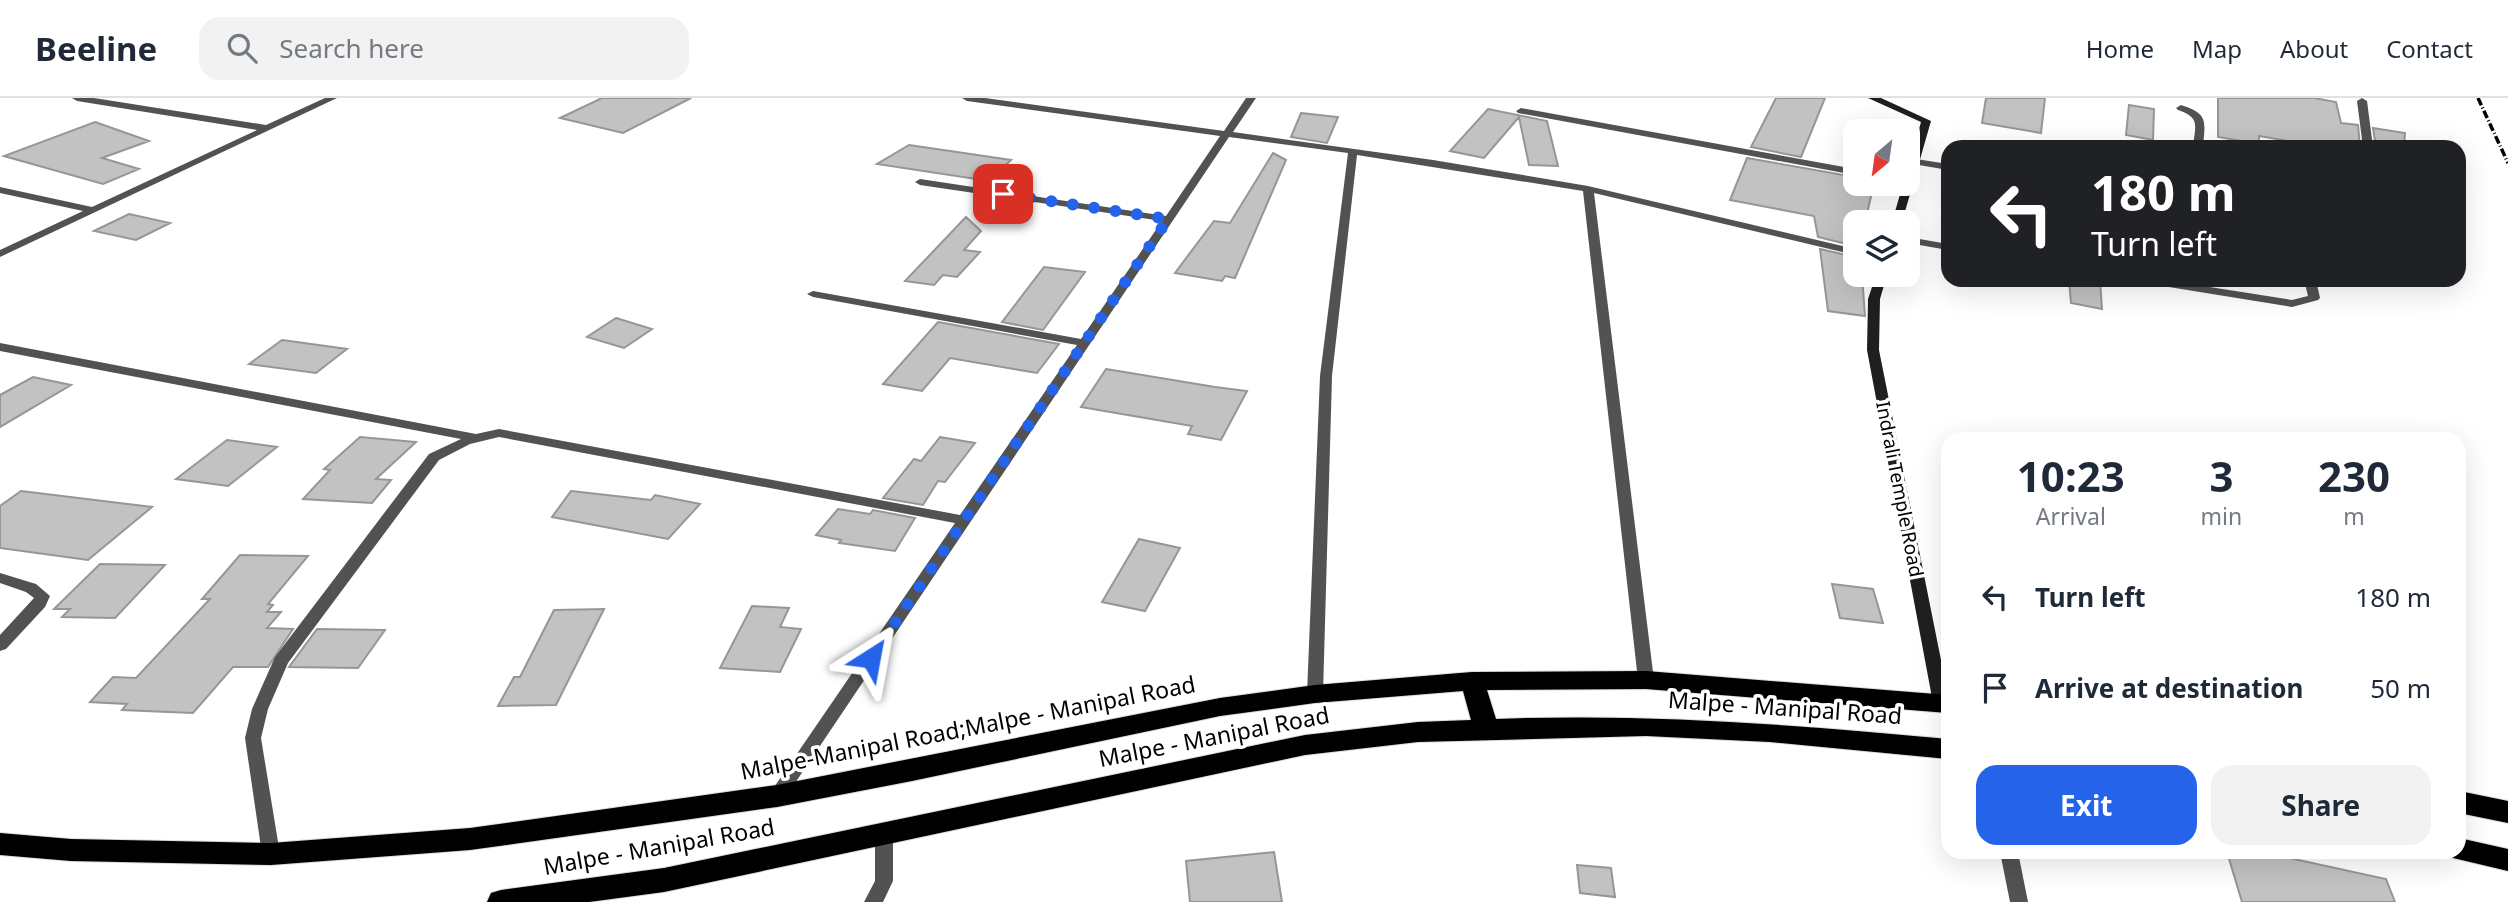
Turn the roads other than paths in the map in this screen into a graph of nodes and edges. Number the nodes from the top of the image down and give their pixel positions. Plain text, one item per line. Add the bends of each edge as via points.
1 (77, 98) edge
2 (332, 98) edge
3 (967, 98) edge
4 (1251, 98) edge
5 (1873, 98) edge
6 (2362, 101) dead end
7 (2181, 108) dead end
8 (1521, 111) dead end
9 (265, 128) junction
10 (1224, 136) junction
11 (2199, 140) edge
12 (2367, 140) edge
13 (1920, 146) edge
14 (1353, 151) junction
15 (1920, 163) edge
16 (1941, 166) edge
17 (1843, 170) edge
18 (920, 182) dead end
19 (1588, 189) junction
20 (0, 190) edge
21 (92, 210) junction
22 (1168, 219) junction
23 (1920, 242) edge
24 (1941, 246) edge
25 (1843, 250) edge
26 (0, 254) edge
27 (1878, 287) edge
28 (2187, 287) edge
29 (2312, 287) edge
30 (813, 294) dead end
31 (1084, 343) junction
32 (0, 347) edge
33 (473, 437) junction
34 (964, 520) junction
35 (0, 578) edge
36 (0, 645) edge
37 (1646, 680) junction
38 (1472, 681) junction
39 (1941, 689) edge
40 (1315, 694) junction
41 (1941, 704) edge
42 (1486, 729) junction
43 (1941, 748) edge
44 (778, 796) junction
45 (2466, 804) edge
46 (2508, 813) edge
47 (884, 832) junction
48 (0, 844) edge
49 (2466, 851) edge
50 (271, 854) junction
51 (2010, 859) edge
52 (2508, 860) edge
53 (501, 902) edge
54 (873, 902) edge
55 (2019, 902) edge

1 - 9 street
2 - 9 street
3 - 10 street
4 - 10 street
5 - 13 street via 1926,121
6 - 12 street
7 - 11 street via 2200,120
8 - 17 street
9 - 21 street
10 - 14 street
10 - 22 street
14 - 19 street
14 - 40 street via 1326,376
15 - 16 street
18 - 22 street
19 - 25 street
19 - 37 street
20 - 21 street
21 - 26 street
22 - 31 street
23 - 24 street
27 - 39 street, Indrali Temple Road via 1873,350
28 - 29 street via 2292,304 2314,298
30 - 31 street
31 - 34 street
32 - 33 street
33 - 34 street via 499,433
33 - 50 street via 434,457 281,661 253,738
34 - 44 street
35 - 36 street via 42,596
37 - 38 highway, Malpe-Manipal Road;Malpe - Manipal Road
37 - 41 highway, Malpe-Manipal Road;Malpe - Manipal Road
38 - 40 highway, Malpe-Manipal Road;Malpe - Manipal Road
38 - 42 highway
40 - 44 highway, Malpe-Manipal Road;Malpe - Manipal Road via 1220,707
42 - 43 highway, Malpe - Manipal Road via 1646,726
42 - 47 highway, Malpe - Manipal Road via 1305,745
44 - 50 highway, Malpe-Manipal Road;Malpe - Manipal Road via 470,839
45 - 46 highway
47 - 53 highway, Malpe - Manipal Road via 664,880
47 - 54 street via 884,881
48 - 50 highway, Malpe-Manipal Road;Malpe - Manipal Road
49 - 52 highway
51 - 55 street

